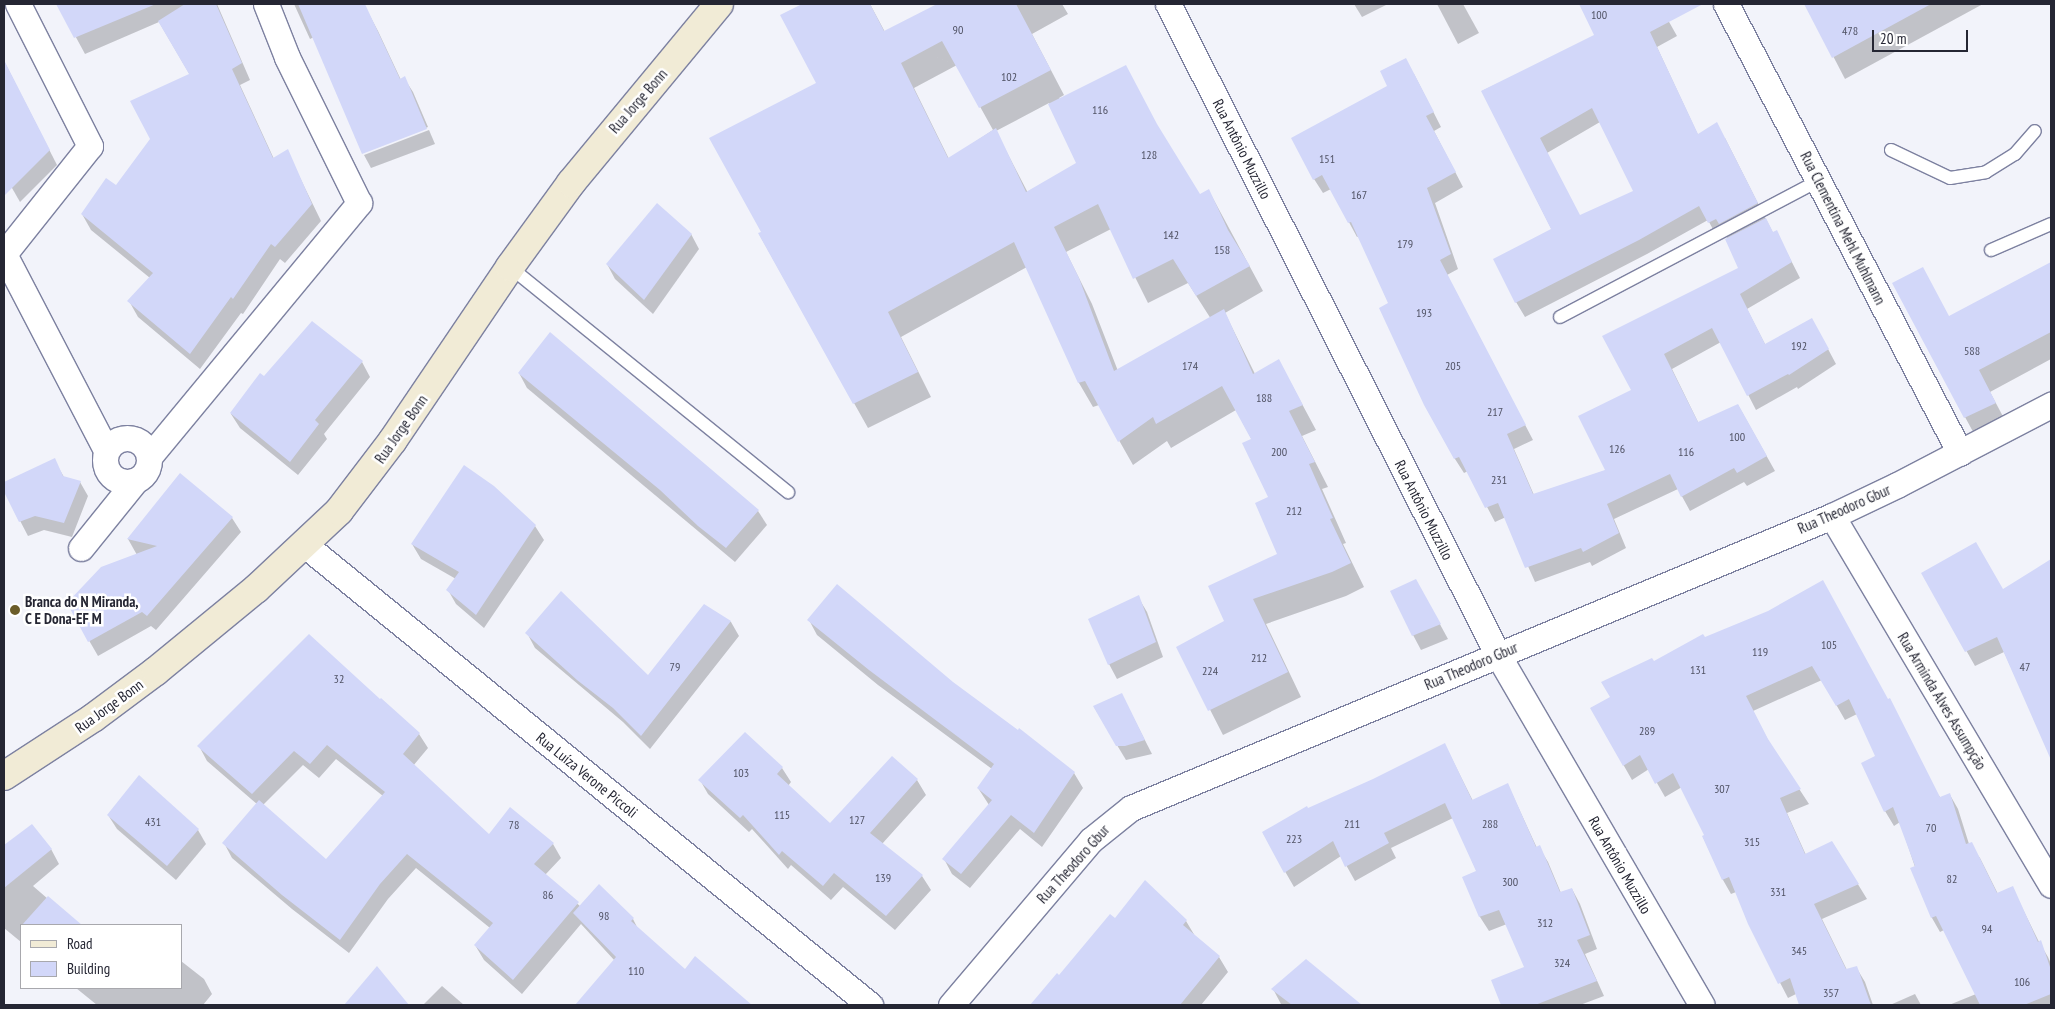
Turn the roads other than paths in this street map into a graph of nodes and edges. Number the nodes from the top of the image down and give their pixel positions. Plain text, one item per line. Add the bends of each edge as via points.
1 (18, 4) edge
2 (266, 4) edge
3 (719, 4) edge
4 (1168, 4) edge
5 (1726, 4) edge
6 (2035, 131) dead end
7 (1891, 150) dead end
8 (1818, 181) junction
9 (2051, 224) edge
10 (1991, 250) dead end
11 (4, 254) edge
12 (510, 267) junction
13 (1560, 317) dead end
14 (2051, 405) edge
15 (106, 450) junction
16 (1960, 453) junction
17 (149, 458) junction
18 (135, 481) junction
19 (788, 492) dead end
20 (1832, 516) junction
21 (305, 545) junction
22 (81, 548) dead end
23 (1498, 655) junction
24 (4, 776) edge
25 (2051, 885) edge
26 (870, 1005) edge
27 (951, 1005) edge
28 (1702, 1005) edge

1 - 11 street via 90,146
2 - 17 street via 287,57 359,203
3 - 12 street, Rua Jorge Bonn via 601,145
4 - 23 street, Rua Antônio Muzzillo
5 - 8 street, Rua Clementina Mehl Muhlmann
6 - 7 lane via 2015,154 1986,172 1950,178
8 - 13 lane
8 - 16 street, Rua Clementina Mehl Muhlmann
9 - 10 lane
11 - 15 street
12 - 19 lane
12 - 21 street, Rua Jorge Bonn via 364,481
14 - 16 street, Rua Theodoro Gbur
15 - 17 street via 116,440 130,438 143,444
15 - 18 street via 105,465 113,478 120,482
16 - 20 street, Rua Theodoro Gbur
17 - 18 street via 147,471
18 - 22 street
20 - 23 street, Rua Theodoro Gbur
20 - 25 street, Rua Arminda Alves Assumpção
21 - 24 street, Rua Jorge Bonn via 156,671 94,718
21 - 26 street, Rua Luíza Verone Piccoli
23 - 27 street, Rua Theodoro Gbur via 1131,808 1091,840
23 - 28 street, Rua Antônio Muzzillo

